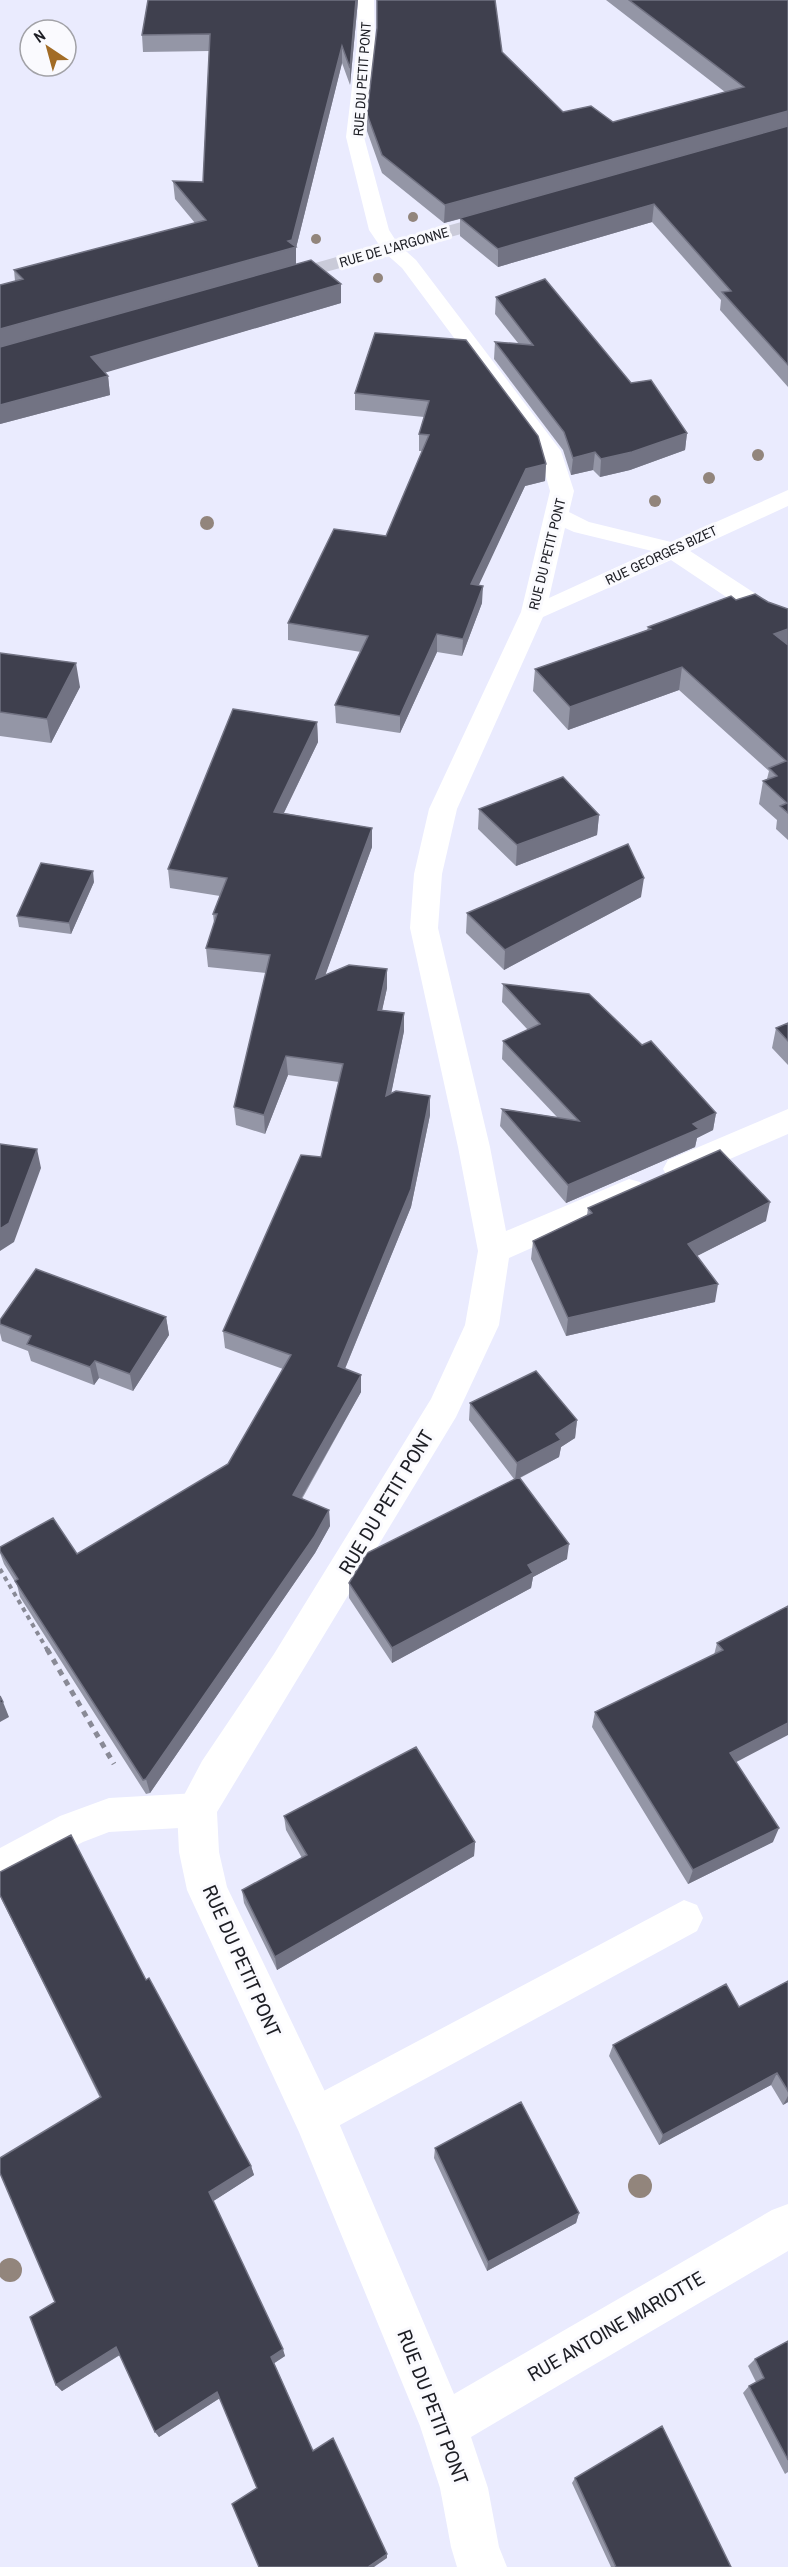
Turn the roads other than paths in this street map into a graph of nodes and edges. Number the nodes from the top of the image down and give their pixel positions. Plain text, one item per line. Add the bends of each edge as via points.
1 (366, 0) edge
2 (518, 212) edge
3 (391, 248) junction
4 (262, 284) edge
5 (788, 497) edge
6 (557, 515) junction
7 (672, 550) junction
8 (533, 612) junction
9 (788, 624) edge
10 (788, 1121) edge
11 (494, 1251) junction
12 (197, 1810) junction
13 (0, 1868) edge
14 (684, 1918) dead end
15 (315, 2117) junction
16 (788, 2226) edge
17 (444, 2426) junction
18 (482, 2567) edge

1 - 3 street, RUE DU PETIT PONT via 366,45 356,136 380,230
2 - 3 street, RUE DE L'ARGONNE
3 - 4 street, RUE DE L'ARGONNE
3 - 6 street, RUE DU PETIT PONT via 409,264 550,451 562,491
5 - 7 street, RUE GEORGES BIZET
6 - 7 street via 582,527
6 - 8 street, RUE DU PETIT PONT
7 - 8 street, RUE GEORGES BIZET
7 - 9 street
8 - 11 street, RUE DU PETIT PONT via 443,809 428,874 424,928
10 - 11 street
11 - 12 street, RUE DU PETIT PONT via 482,1324 444,1407
12 - 13 lane via 109,1815 73,1828
12 - 15 street, RUE DU PETIT PONT via 199,1852 207,1890
14 - 15 lane
15 - 17 street, RUE DU PETIT PONT
16 - 17 street, RUE ANTOINE MARIOTTE
17 - 18 street, RUE DU PETIT PONT via 464,2488

